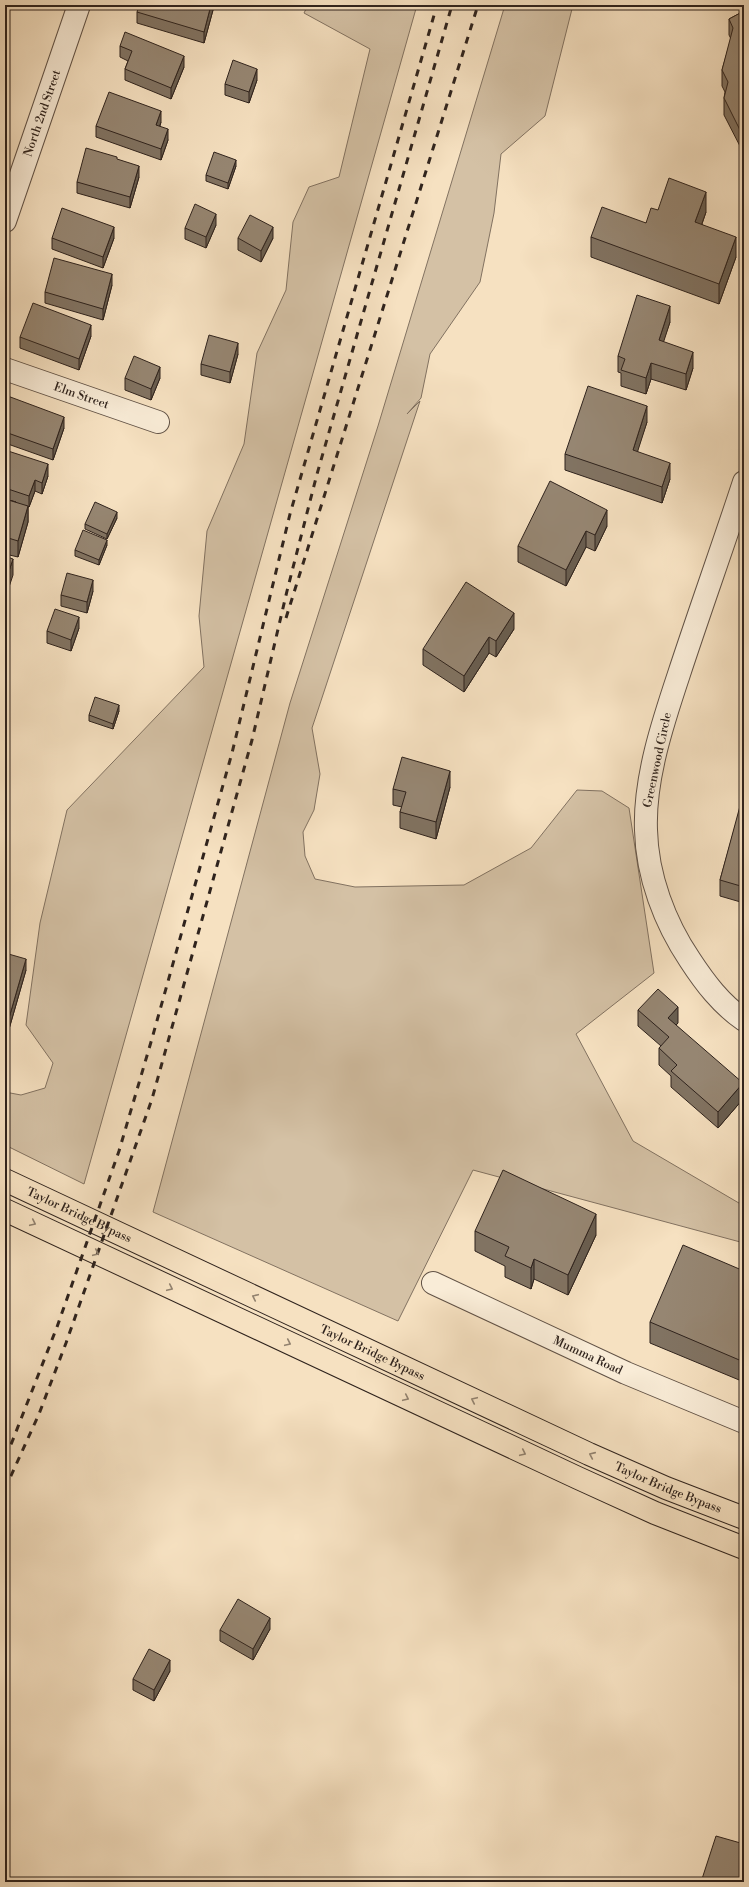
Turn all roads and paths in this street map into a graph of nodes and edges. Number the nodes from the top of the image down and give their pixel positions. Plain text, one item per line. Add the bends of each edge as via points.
1 (79, 5) edge
2 (5, 221) edge
3 (5, 369) edge
4 (158, 422) dead end
5 (744, 482) edge
6 (744, 1020) edge
7 (5, 1180) edge
8 (5, 1210) edge
9 (433, 1283) dead end
10 (744, 1422) edge
11 (744, 1518) edge
12 (744, 1548) edge

1 - 2 street, North 2nd Street
3 - 4 street, Elm Street
5 - 6 street, Greenwood Circle via 664,721 647,802 646,830 649,861 659,898 677,941 705,984
11 -> 7 main road, Taylor Bridge Bypass via 666,1488 589,1454
8 -> 12 main road via 578,1478
9 - 10 street, Mumma Road via 626,1373

